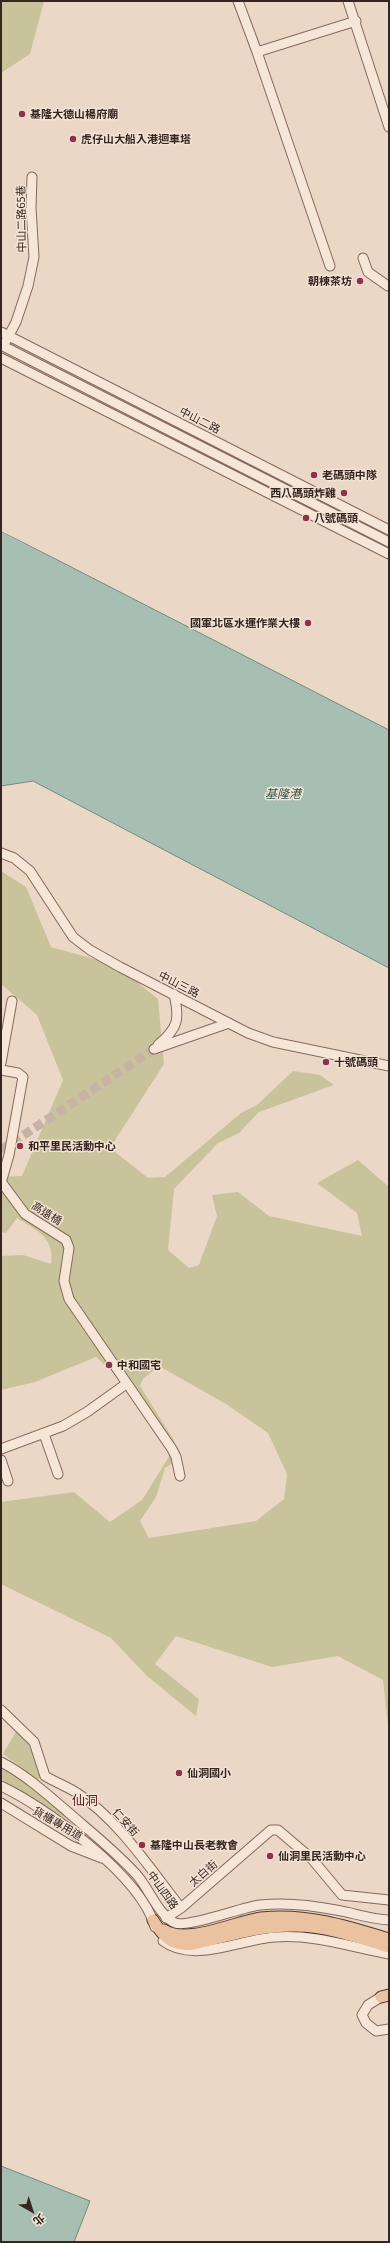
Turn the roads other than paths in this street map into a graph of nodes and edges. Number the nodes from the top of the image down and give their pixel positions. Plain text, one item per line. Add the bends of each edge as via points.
1 (238, 1) edge
2 (348, 1) edge
3 (356, 21) junction
4 (257, 52) junction
5 (389, 127) edge
6 (32, 177) dead end
7 (363, 258) dead end
8 (330, 266) dead end
9 (388, 286) dead end
10 (5, 334) edge
11 (2, 347) edge
12 (1, 358) edge
13 (389, 530) edge
14 (389, 542) edge
15 (389, 554) edge
16 (1, 852) edge
17 (174, 994) junction
18 (12, 1001) dead end
19 (229, 1023) junction
20 (1, 1063) edge
21 (389, 1066) edge
22 (1, 1070) edge
23 (2, 1183) edge
24 (126, 1384) junction
25 (44, 1434) junction
26 (1, 1449) edge
27 (1, 1460) edge
28 (58, 1474) dead end
29 (180, 1476) dead end
30 (8, 1481) dead end
31 (1, 1710) edge
32 (1, 1762) edge
33 (1, 1786) edge
34 (1, 1803) edge
35 (105, 1859) junction
36 (389, 1900) edge
37 (181, 1908) junction
38 (166, 1918) junction
39 (153, 1920) junction
40 (389, 1920) edge
41 (205, 1936) junction
42 (389, 1939) edge
43 (389, 1947) edge
44 (389, 1954) edge
45 (386, 2000) edge
46 (389, 2029) edge

1 - 4 street
2 - 3 street
3 - 4 street
3 - 5 street
4 - 8 street
6 - 10 street, 中山二路65巷 via 34,257 28,286
7 - 9 street via 368,272
10 - 11 street, 中山二路65巷
10 - 13 street, 中山二路
11 - 14 street
12 - 15 street
16 - 17 street, 中山三路 via 14,858 30,871 73,936 90,950
17 - 19 street, 中山三路
17 - 19 street via 178,1015 173,1032 154,1049
18 - 20 street
19 - 21 street, 中山三路 via 273,1042
22 - 23 street via 24,1077
23 - 24 street, 高遠橋 via 25,1214 66,1240 68,1251 64,1281 69,1299
24 - 25 street via 87,1412
24 - 29 street via 172,1449
25 - 26 street
25 - 28 street
27 - 30 street
31 - 37 street, 仁安街 via 34,1742 45,1776 77,1793 98,1810 142,1858
32 - 38 street, 中山四路 via 37,1786 101,1839 146,1886
33 - 35 street via 18,1794 56,1820 94,1847
34 - 35 street, 貨櫃專用道 via 71,1846
35 - 39 street via 136,1894
36 - 37 street, 太白街 via 342,1895 312,1859 278,1830 271,1830
37 - 38 street, 太白街
38 - 40 street, 中山四路 via 175,1923 187,1924 243,1908 278,1904 304,1905
39 - 41 main road via 162,1935 173,1943 188,1945
39 - 44 street via 162,1939 173,1948 186,1951 282,1937 311,1937
41 - 42 main road via 261,1918 298,1916 323,1920
41 - 43 main road via 297,1926 322,1929
45 - 46 street via 368,2005 362,2015 366,2023 376,2031

